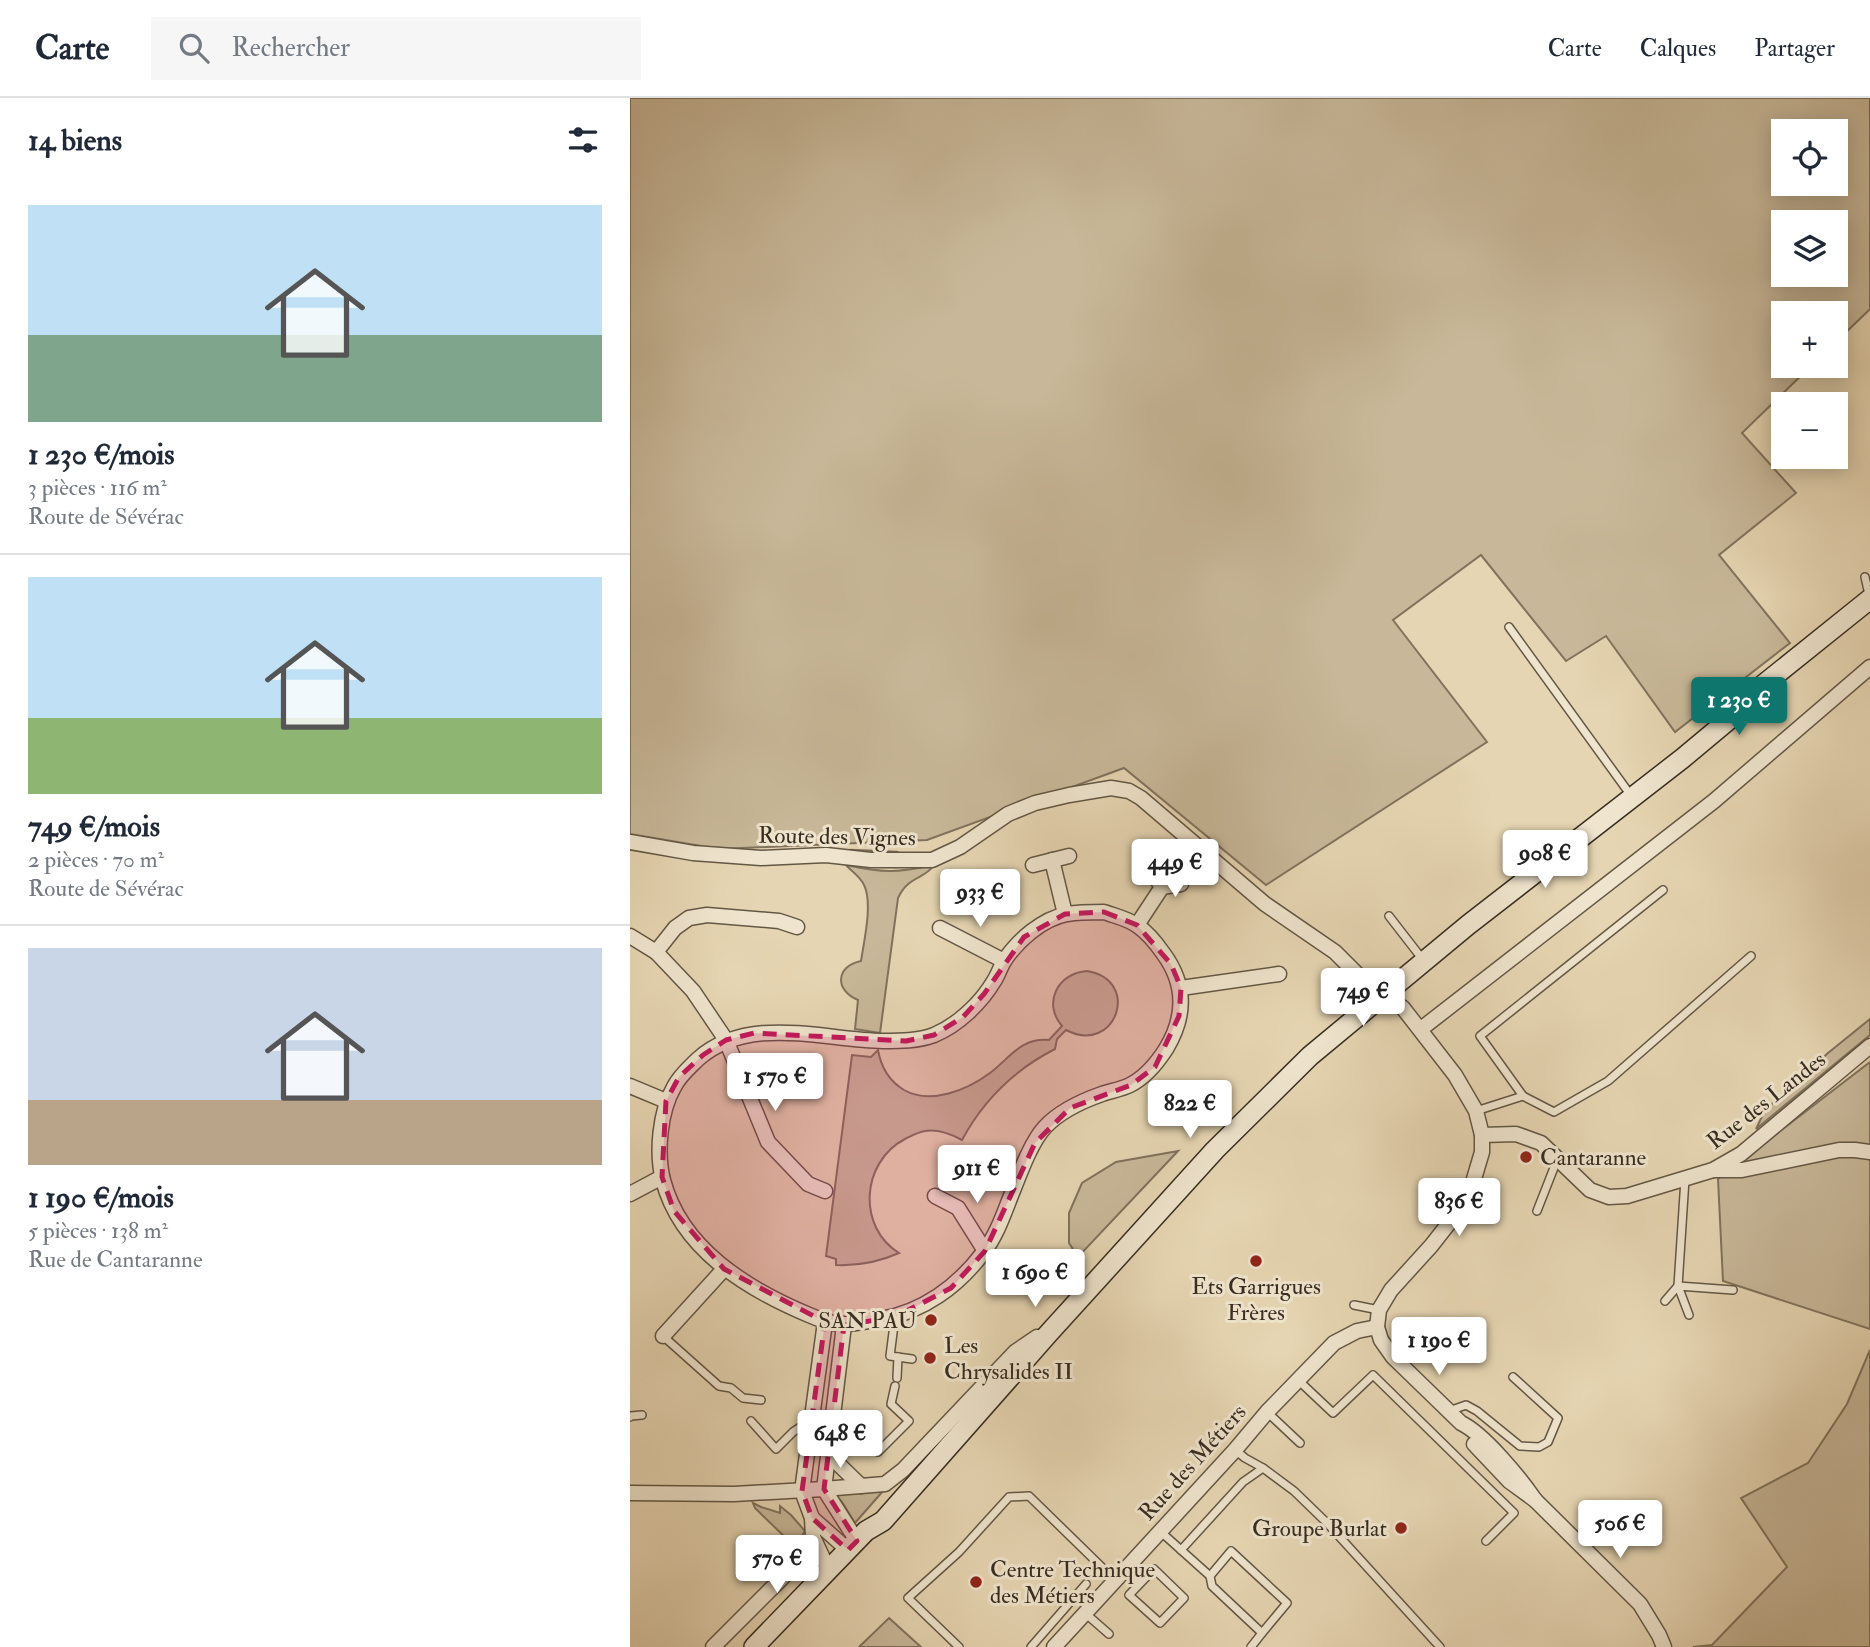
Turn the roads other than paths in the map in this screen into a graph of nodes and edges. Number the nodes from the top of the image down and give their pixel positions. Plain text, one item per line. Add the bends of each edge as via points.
1 (1865, 577) dead end
2 (1870, 599) edge
3 (1509, 628) dead end
4 (1870, 667) edge
5 (1655, 770) dead end
6 (1628, 792) junction
7 (630, 842) edge
8 (1549, 854) junction
9 (1069, 856) dead end
10 (1052, 860) junction
11 (1033, 865) dead end
12 (1152, 872) dead end
13 (1181, 884) dead end
14 (1162, 887) junction
15 (1663, 890) dead end
16 (1065, 914) junction
17 (1389, 916) dead end
18 (1137, 925) junction
19 (797, 927) dead end
20 (940, 928) dead end
21 (630, 936) edge
22 (656, 952) junction
23 (1418, 953) junction
24 (1751, 956) dead end
25 (1004, 961) junction
26 (1279, 974) dead end
27 (1181, 988) junction
28 (1378, 990) junction
29 (1421, 1029) junction
30 (726, 1040) junction
31 (1870, 1046) edge
32 (630, 1086) edge
33 (1523, 1096) junction
34 (666, 1101) junction
35 (1476, 1111) junction
36 (1482, 1136) junction
37 (1870, 1152) edge
38 (1557, 1160) junction
39 (1713, 1170) junction
40 (662, 1177) junction
41 (1685, 1179) junction
42 (825, 1191) dead end
43 (630, 1194) edge
44 (935, 1196) dead end
45 (1537, 1211) dead end
46 (985, 1251) junction
47 (724, 1269) junction
48 (1678, 1286) junction
49 (1733, 1290) dead end
50 (1665, 1301) dead end
51 (1353, 1305) dead end
52 (1379, 1310) junction
53 (1689, 1314) dead end
54 (895, 1317) junction
55 (825, 1322) junction
56 (844, 1325) junction
57 (1377, 1327) junction
58 (663, 1336) joint
59 (1037, 1336) junction
60 (898, 1357) junction
61 (912, 1359) dead end
62 (1513, 1377) dead end
63 (1297, 1380) junction
64 (761, 1401) dead end
65 (1449, 1411) junction
66 (1267, 1412) junction
67 (642, 1415) dead end
68 (630, 1418) edge
69 (812, 1419) junction
70 (751, 1421) dead end
71 (833, 1424) junction
72 (1300, 1443) dead end
73 (1235, 1450) junction
74 (829, 1455) junction
75 (1263, 1468) junction
76 (861, 1486) junction
77 (824, 1489) junction
78 (802, 1491) junction
79 (630, 1493) edge
80 (812, 1518) junction
81 (1161, 1532) junction
82 (857, 1541) junction
83 (1486, 1541) dead end
84 (816, 1544) junction
85 (1181, 1550) junction
86 (829, 1571) junction
87 (1121, 1575) junction
88 (1210, 1576) junction
89 (1140, 1583) junction
90 (1086, 1584) dead end
91 (1085, 1613) junction
92 (1262, 1633) junction
93 (1109, 1634) dead end
94 (713, 1647) edge
95 (754, 1647) edge
96 (959, 1647) edge
97 (1031, 1647) edge
98 (1054, 1647) edge
99 (1251, 1647) edge
100 (1440, 1647) edge
101 (1664, 1647) edge

1 - 2 lane
2 - 6 main road via 1759,690 1671,751
3 - 6 lane
4 - 29 street via 1714,801
5 - 6 main road
6 - 8 main road
7 - 28 street, Route des Vignes via 761,859 826,855 932,860 1035,803 1111,788 1129,791
8 - 23 main road
8 - 28 main road via 1468,925
9 - 10 street
10 - 11 street
10 - 16 street
12 - 14 street
13 - 14 street
14 - 18 street
15 - 33 lane via 1480,1036
16 - 18 street via 1104,912
16 - 25 street via 1024,937
17 - 23 lane
18 - 27 street via 1171,964
19 - 22 street via 779,921 707,915 689,918
20 - 25 street
21 - 22 street
22 - 30 street via 693,990
23 - 28 main road
24 - 33 lane via 1608,1081 1553,1112
25 - 30 street via 993,983 963,1017 934,1035 906,1041 754,1033
26 - 27 street
27 - 46 street via 1173,1037 1155,1067 1131,1085 1070,1108 1045,1128
28 - 29 street, Route des Vignes
28 - 59 main road via 1351,1004 1287,1065
28 - 82 main road via 1215,1150 883,1521
29 - 35 street, Route des Vignes
30 - 34 street via 679,1077
30 - 42 street via 768,1142 808,1184
31 - 39 street, Rue des Landes via 1741,1154
32 - 34 street
33 - 35 lane
34 - 40 street via 660,1145
35 - 36 street, Route des Vignes
36 - 38 street, Rue des Landes via 1516,1134 1541,1143
36 - 52 street via 1471,1189
37 - 39 street via 1839,1150 1742,1170
38 - 41 street, Rue des Landes via 1590,1190 1609,1198
38 - 45 lane
39 - 41 street, Rue des Landes
40 - 43 street
40 - 47 street via 674,1211
41 - 48 lane
44 - 46 street via 958,1208
46 - 54 street via 951,1288
47 - 55 street via 781,1304
47 - 58 street
48 - 49 lane
48 - 50 lane
48 - 53 lane
51 - 52 lane
52 - 57 street
54 - 56 street
54 - 60 lane via 890,1356
55 - 56 street
55 - 69 street
56 - 71 street
57 - 63 street, Rue des Métiers via 1334,1343
57 - 65 street via 1393,1357
58 - 64 lane via 719,1386
59 - 76 street via 1015,1352 903,1470 885,1484
59 - 82 main road via 871,1517
60 - 61 lane
60 - 71 lane via 891,1404 909,1421 878,1452 850,1427
62 - 65 lane via 1558,1418 1548,1442 1539,1447 1520,1446 1466,1405
63 - 66 street, Rue des Métiers
63 - 83 lane via 1333,1413 1373,1375 1514,1513
65 - 101 street via 1521,1478 1535,1500 1640,1604
66 - 72 lane
66 - 73 street, Rue des Métiers
67 - 68 lane
69 - 70 lane via 776,1449
69 - 78 street
71 - 74 street
73 - 75 lane
73 - 81 street, Rue des Métiers
74 - 76 street
74 - 77 street
75 - 85 lane via 1243,1482
75 - 100 lane via 1326,1522
76 - 77 street
77 - 78 street
77 - 82 street
78 - 79 street
78 - 80 street
80 - 82 street
80 - 84 street
81 - 85 lane
81 - 87 street, Rue des Métiers
82 - 86 main road
84 - 86 street
84 - 94 street
85 - 88 lane
86 - 95 main road
87 - 89 lane
87 - 91 street, Rue des Métiers
87 - 96 lane via 1029,1496 1009,1497 959,1552 908,1598
88 - 92 lane via 1212,1586
88 - 92 lane via 1231,1551 1287,1603
89 - 89 lane via 1129,1595 1160,1623 1184,1598 1153,1569
90 - 97 lane
91 - 93 lane
91 - 98 street, Rue des Métiers
92 - 99 lane

